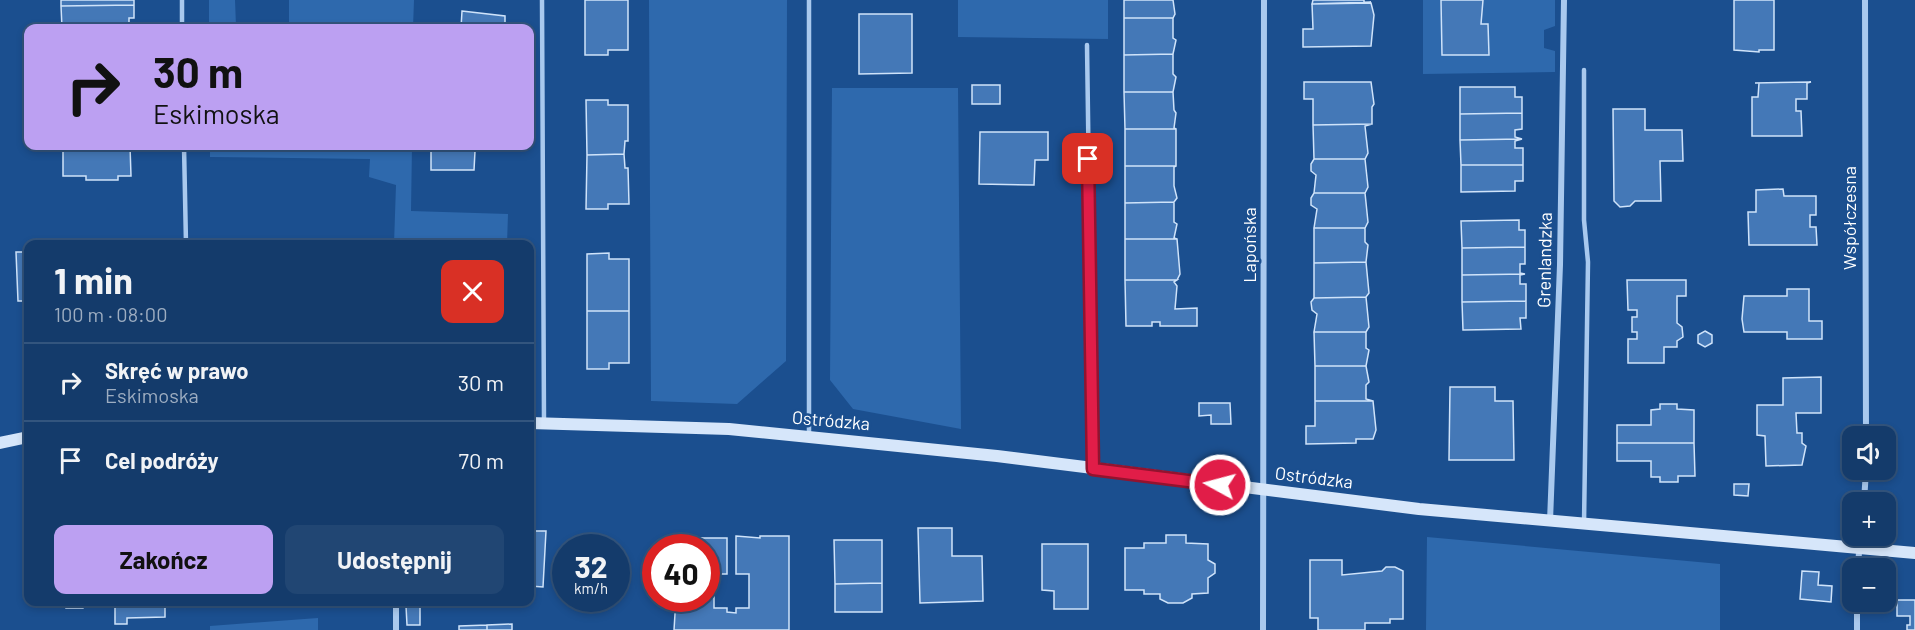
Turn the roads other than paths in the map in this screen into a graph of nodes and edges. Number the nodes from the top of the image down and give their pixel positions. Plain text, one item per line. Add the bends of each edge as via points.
1 (182, 0) edge
2 (542, 0) edge
3 (809, 0) edge
4 (1264, 0) edge
5 (1564, 0) edge
6 (1865, 0) edge
7 (182, 24) edge
8 (1087, 45) dead end
9 (1584, 70) dead end
10 (184, 150) edge
11 (186, 240) edge
12 (534, 423) edge
13 (544, 423) junction
14 (1866, 426) edge
15 (809, 437) junction
16 (24, 438) edge
17 (0, 443) edge
18 (1093, 469) junction
19 (1262, 490) junction
20 (1550, 521) junction
21 (1584, 524) junction
22 (1842, 541) edge
23 (1879, 546) edge
24 (1915, 553) edge
25 (396, 606) edge
26 (1857, 612) edge
27 (396, 630) edge
28 (1263, 630) edge
29 (1857, 630) edge

1 - 7 lane
2 - 13 lane
3 - 15 lane
4 - 19 street, Lapońska
5 - 20 street, Grenlandzka via 1560,300
6 - 14 street, Współczesna
8 - 18 lane
9 - 21 lane via 1584,220 1588,262
10 - 11 lane
12 - 13 street, Ostródzka
13 - 15 street, Ostródzka via 729,429
15 - 18 street, Ostródzka
16 - 17 street
18 - 19 street, Ostródzka
19 - 20 street, Ostródzka via 1419,510
19 - 28 street, Lapońska
20 - 21 street, Ostródzka
21 - 22 street, Ostródzka
23 - 24 street, Ostródzka
25 - 27 street
26 - 29 street

